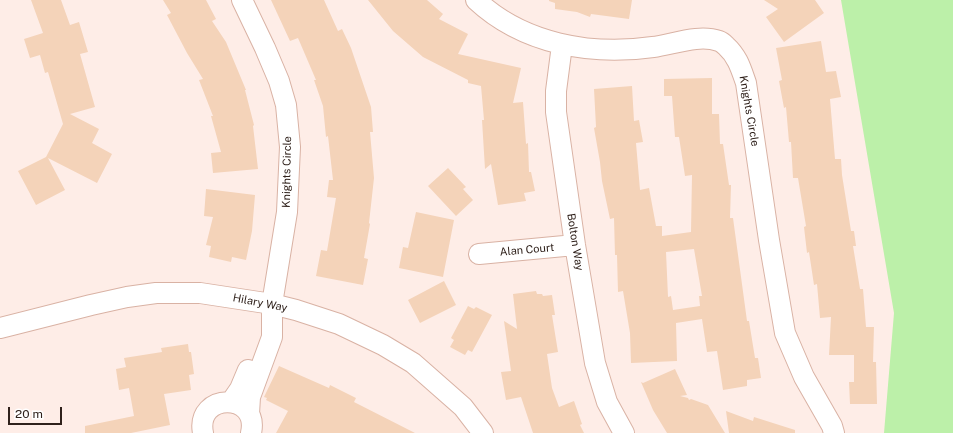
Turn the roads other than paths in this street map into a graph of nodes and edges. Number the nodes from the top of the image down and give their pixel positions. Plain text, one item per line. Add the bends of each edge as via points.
1 (242, 0) edge
2 (476, 0) edge
3 (562, 45) junction
4 (576, 245) junction
5 (479, 254) dead end
6 (272, 304) junction
7 (0, 328) edge
8 (231, 402) junction
9 (249, 414) junction
10 (203, 433) edge
11 (251, 433) edge
12 (483, 433) edge
13 (624, 433) edge
14 (834, 433) edge

1 - 6 street, Knights Circle via 279,81 286,105 290,147 287,212
2 - 3 street, Knights Circle via 493,14 524,32
3 - 4 street, Bolton Way via 556,112
3 - 14 street, Knights Circle via 599,50 625,50 703,38 721,41 733,52 746,83 768,240 786,333 804,377
4 - 5 street, Alan Court
4 - 13 street, Bolton Way via 595,363 607,402
6 - 7 street, Hilary Way via 200,292 156,293 91,305
6 - 8 street via 249,369
6 - 9 street via 272,337 250,397
6 - 12 street, Hilary Way via 339,324 413,363 463,407
8 - 9 street via 238,404
8 - 10 street via 217,404 206,413
9 - 11 street via 252,421

